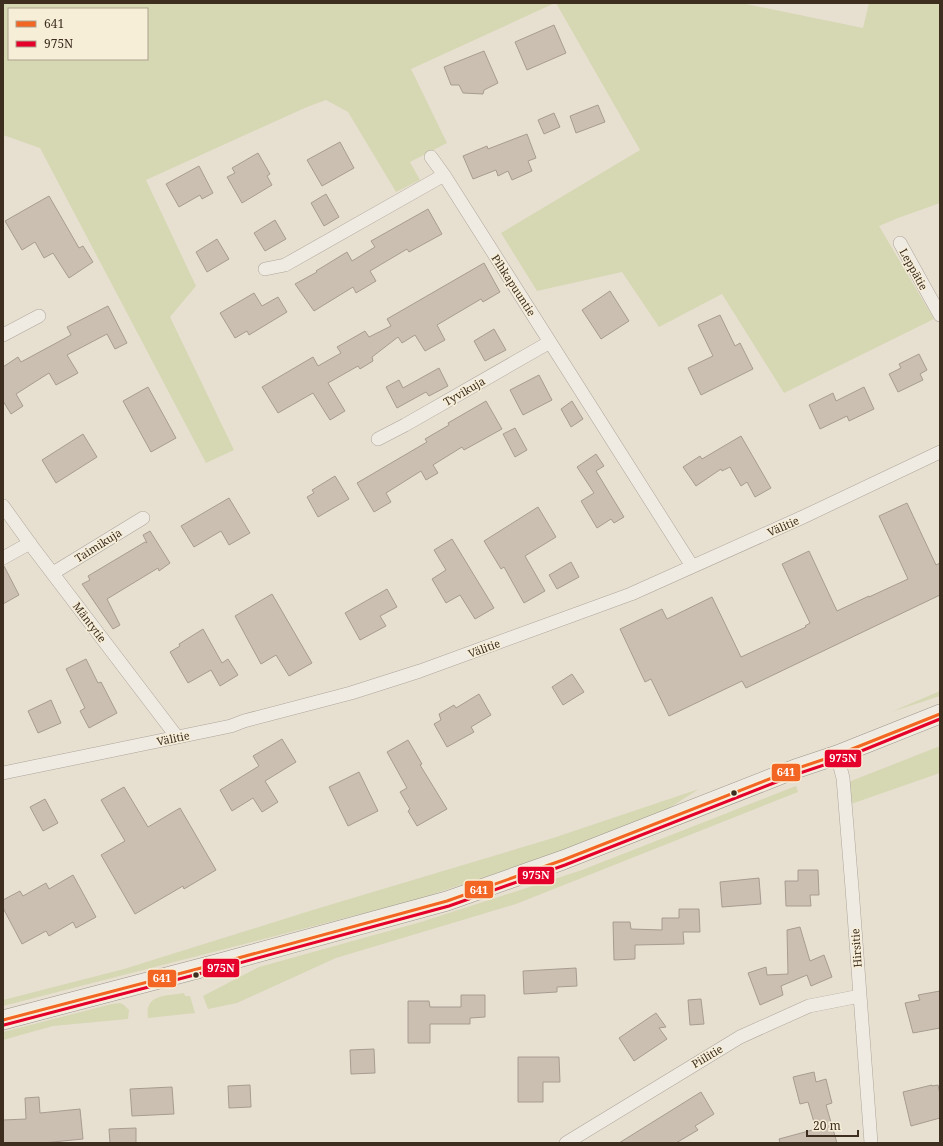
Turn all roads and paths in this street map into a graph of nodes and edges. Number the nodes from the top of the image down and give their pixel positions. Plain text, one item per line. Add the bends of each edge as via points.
1 (431, 157) dead end
2 (444, 175) junction
3 (900, 243) dead end
4 (265, 268) dead end
5 (940, 315) edge
6 (39, 316) dead end
7 (3, 336) edge
8 (550, 342) junction
9 (378, 439) dead end
10 (940, 452) edge
11 (3, 506) edge
12 (143, 518) dead end
13 (30, 543) junction
14 (3, 558) edge
15 (692, 566) junction
16 (53, 573) junction
17 (940, 714) edge
18 (177, 737) junction
19 (837, 755) junction
20 (3, 773) edge
21 (860, 996) junction
22 (3, 1020) edge
23 (566, 1143) edge
24 (871, 1143) edge

1 - 2 street, Pihkapuuntie
2 - 4 street via 285,265
2 - 8 street, Pihkapuuntie
3 - 5 street, Leppätie
6 - 7 street
8 - 9 street, Tyvikuja
8 - 15 street, Pihkapuuntie
10 - 15 street, Välitie via 804,517
11 - 13 street, Mäntytie
12 - 16 street, Taimikuja
13 - 14 street
13 - 16 street, Mäntytie
15 - 18 street, Välitie via 625,596 420,671 231,726
16 - 18 street, Mäntytie
17 - 19 main road
18 - 20 street, Välitie
19 - 21 street, Hirsitie via 843,778
19 - 22 main road via 563,860 447,901
21 - 23 street, Piilitie via 809,1006 740,1037
21 - 24 street, Hirsitie

